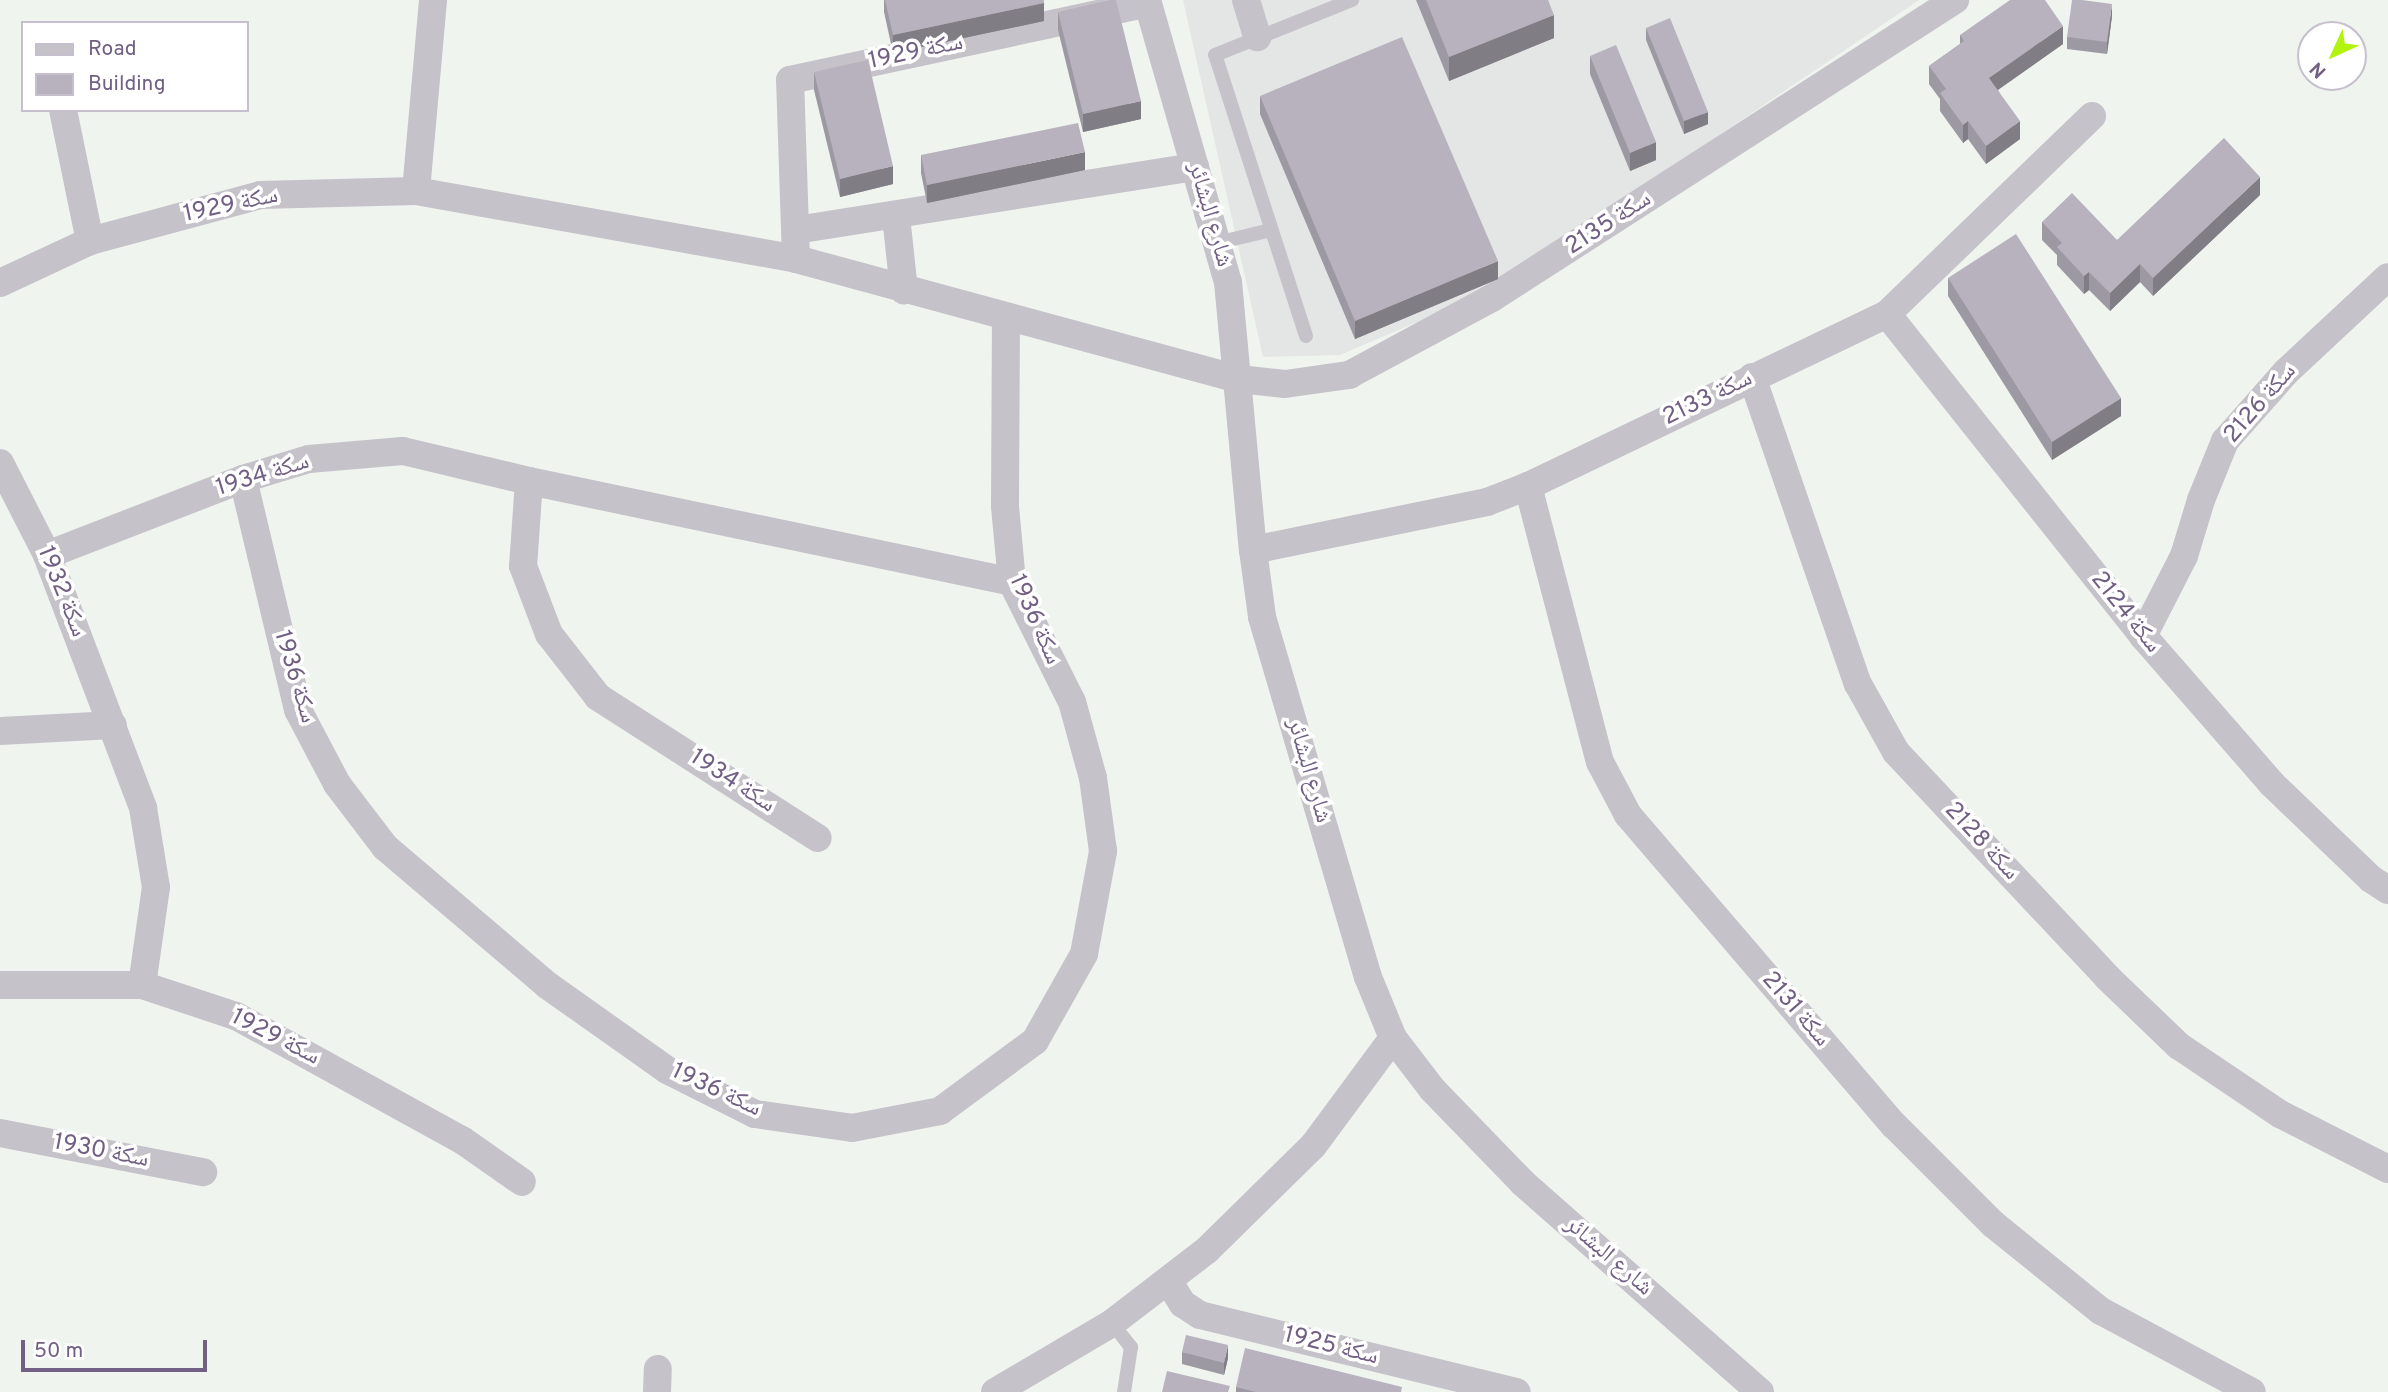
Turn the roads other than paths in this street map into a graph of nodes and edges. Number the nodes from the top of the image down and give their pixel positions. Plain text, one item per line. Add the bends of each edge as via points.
1 (433, 0) edge
2 (1246, 0) edge
3 (1352, 0) edge
4 (1955, 0) edge
5 (1150, 1) edge
6 (1256, 37) junction
7 (63, 112) edge
8 (2092, 116) dead end
9 (1195, 167) junction
10 (416, 191) junction
11 (896, 216) junction
12 (796, 230) junction
13 (1271, 230) junction
14 (90, 241) junction
15 (1217, 243) junction
16 (796, 259) junction
17 (2388, 277) edge
18 (0, 284) edge
19 (904, 291) junction
20 (1887, 314) junction
21 (1006, 317) junction
22 (1306, 336) dead end
23 (1752, 377) junction
24 (1239, 379) junction
25 (0, 463) edge
26 (243, 479) junction
27 (529, 481) junction
28 (1528, 486) junction
29 (1253, 550) junction
30 (47, 555) junction
31 (1012, 582) junction
32 (2143, 636) junction
33 (114, 725) junction
34 (0, 732) edge
35 (818, 838) dead end
36 (2388, 890) edge
37 (0, 985) edge
38 (142, 985) junction
39 (1393, 1038) junction
40 (0, 1133) edge
41 (2388, 1169) edge
42 (203, 1172) dead end
43 (522, 1182) dead end
44 (1169, 1282) junction
45 (1112, 1323) junction
46 (1511, 1391) edge
47 (995, 1392) edge
48 (1124, 1392) edge
49 (1760, 1392) edge
50 (2252, 1392) edge

1 - 10 street
2 - 6 street
3 - 6 lane
4 - 24 street, سكة 2135 via 1562,254 1416,341 1349,375 1284,384
5 - 9 street, شارع البشائر
5 - 12 street, سكة 1929 via 790,80
6 - 13 lane via 1216,55
7 - 14 street
8 - 20 street, سكة 2133
9 - 11 street
9 - 15 street, شارع البشائر
10 - 14 street, سكة 1929 via 260,195
10 - 16 street, سكة 1929
11 - 12 street
11 - 19 street
12 - 16 street, سكة 1929
13 - 15 lane
13 - 22 lane
14 - 18 street, سكة 1929
15 - 24 street, شارع البشائر via 1228,282
16 - 19 street, سكة 1929
17 - 32 street, سكة 2126 via 2286,372 2225,442 2184,556
19 - 21 street, سكة 1929
20 - 23 street, سكة 2133
20 - 32 street, سكة 2124
21 - 24 street, سكة 1929
21 - 31 street, سكة 1936 via 1004,506
23 - 28 street, سكة 2133
23 - 41 street, سكة 2128 via 1858,684 1896,752 2108,978 2179,1046 2280,1114
24 - 29 street, شارع البشائر
25 - 30 street, سكة 1932
26 - 27 street, سكة 1934 via 309,459 402,451
26 - 30 street, سكة 1934
26 - 31 street, سكة 1936 via 298,710 337,785 385,847 547,985 667,1070 755,1114 852,1128 940,1111 1035,1041 1084,954 1104,851 1093,778 1072,702
27 - 31 street, سكة 1934
27 - 35 street, سكة 1934 via 523,566 549,634 598,697
28 - 29 street, سكة 2133 via 1487,502
28 - 50 street, سكة 2131 via 1600,762 1628,815 1894,1125 1993,1224 2101,1311
29 - 39 street, شارع البشائر via 1262,617 1368,977
30 - 33 street, سكة 1932
32 - 36 street, سكة 2124 via 2272,784
33 - 34 street
33 - 38 street, سكة 1932 via 143,808 156,887
37 - 38 street, سكة 1929
38 - 43 street, سكة 1929 via 236,1016 462,1140
39 - 44 street via 1313,1146
39 - 49 street, شارع البشائر via 1432,1089 1523,1183
40 - 42 street, سكة 1930
44 - 45 street
44 - 46 street, سكة 1925 via 1183,1304 1200,1315
45 - 47 street
45 - 48 lane via 1130,1347

